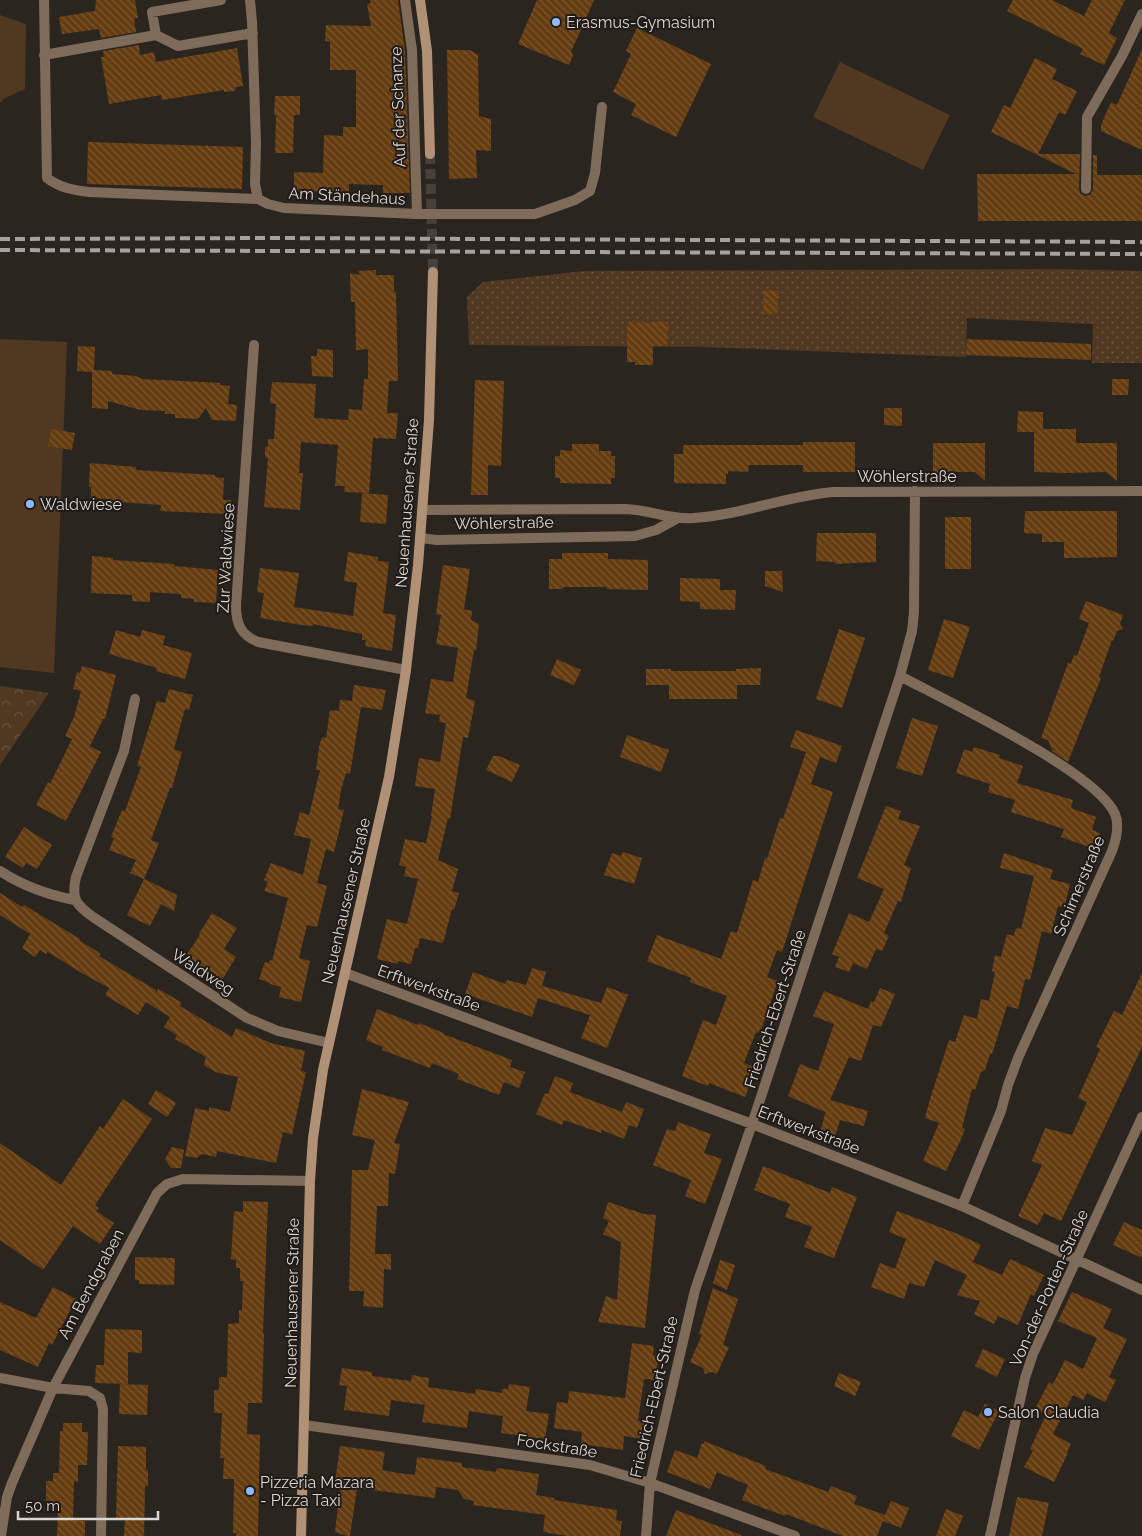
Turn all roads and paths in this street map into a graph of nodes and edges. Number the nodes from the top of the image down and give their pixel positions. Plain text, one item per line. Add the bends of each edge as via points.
1 (44, 0) edge
2 (221, 0) edge
3 (250, 0) edge
4 (405, 0) edge
5 (420, 0) edge
6 (1142, 14) edge
7 (253, 33) junction
8 (156, 35) junction
9 (44, 55) junction
10 (602, 107) dead end
11 (430, 154) tunnel mouth
12 (1086, 189) dead end
13 (258, 199) junction
14 (417, 214) junction
15 (433, 272) tunnel mouth
16 (254, 345) dead end
17 (915, 491) junction
18 (1142, 491) edge
19 (422, 510) junction
20 (676, 519) junction
21 (420, 538) junction
22 (406, 670) junction
23 (900, 676) junction
24 (135, 699) dead end
25 (0, 871) edge
26 (75, 900) junction
27 (345, 973) junction
28 (329, 1043) junction
29 (1142, 1118) edge
30 (752, 1124) junction
31 (310, 1182) junction
32 (962, 1206) junction
33 (1076, 1259) junction
34 (1142, 1290) edge
35 (0, 1378) edge
36 (53, 1388) junction
37 (304, 1425) junction
38 (650, 1483) junction
39 (1, 1536) edge
40 (100, 1536) edge
41 (301, 1536) edge
42 (646, 1536) edge
43 (795, 1536) edge
44 (990, 1536) edge

1 - 9 street, Am Ständehaus
2 - 8 street via 152,12
3 - 7 street
4 - 14 street, Auf der Schanze via 412,50
5 - 11 main road, Auf der Schanze via 427,51
6 - 12 street via 1087,117
7 - 8 street via 178,46
7 - 13 street via 255,184
8 - 9 street
9 - 13 street, Am Ständehaus via 47,178 53,183 68,190 89,192
10 - 14 street, Am Ständehaus via 590,191 575,200 535,214
13 - 14 street, Am Ständehaus via 284,208
15 - 19 main road, Neuenhausener Straße
16 - 22 street, Zur Waldwiese via 237,623 247,636 258,642
17 - 18 street, Wöhlerstraße
17 - 20 street, Wöhlerstraße via 814,494 724,514
17 - 23 street, Friedrich-Ebert-Straße via 913,622
19 - 20 street, Wöhlerstraße via 626,509
19 - 21 main road, Neuenhausener Straße
20 - 21 street, Wöhlerstraße via 656,530 635,536
21 - 22 main road, Neuenhausener Straße
22 - 27 main road, Neuenhausener Straße via 388,777
23 - 30 street, Friedrich-Ebert-Straße
23 - 32 street, Schirnerstraße via 1075,774 1102,796 1116,816 1112,852 1018,1058 1001,1111
24 - 26 street via 124,751 76,877
25 - 26 street via 31,888
26 - 28 street, Waldweg via 93,918 247,1018 278,1031
27 - 28 main road, Neuenhausener Straße
27 - 30 street, Erftwerkstraße
28 - 31 main road, Neuenhausener Straße via 315,1116
29 - 33 street, Von-der-Porten-Straße
30 - 32 street, Erftwerkstraße
30 - 38 street, Friedrich-Ebert-Straße via 695,1290
31 - 36 street, Am Bendgraben via 183,1179 167,1184 151,1202
31 - 37 main road, Neuenhausener Straße
32 - 33 street, Erftwerkstraße
33 - 34 street, Erftwerkstraße
33 - 44 street, Von-der-Porten-Straße via 1029,1365
35 - 36 street
36 - 39 street, Am Bendgraben via 12,1483
36 - 40 street via 89,1391 102,1401
37 - 38 street, Fockstraße via 568,1461
37 - 41 main road, Neuenhausener Straße
38 - 42 street, Friedrich-Ebert-Straße
38 - 43 street, Fockstraße

